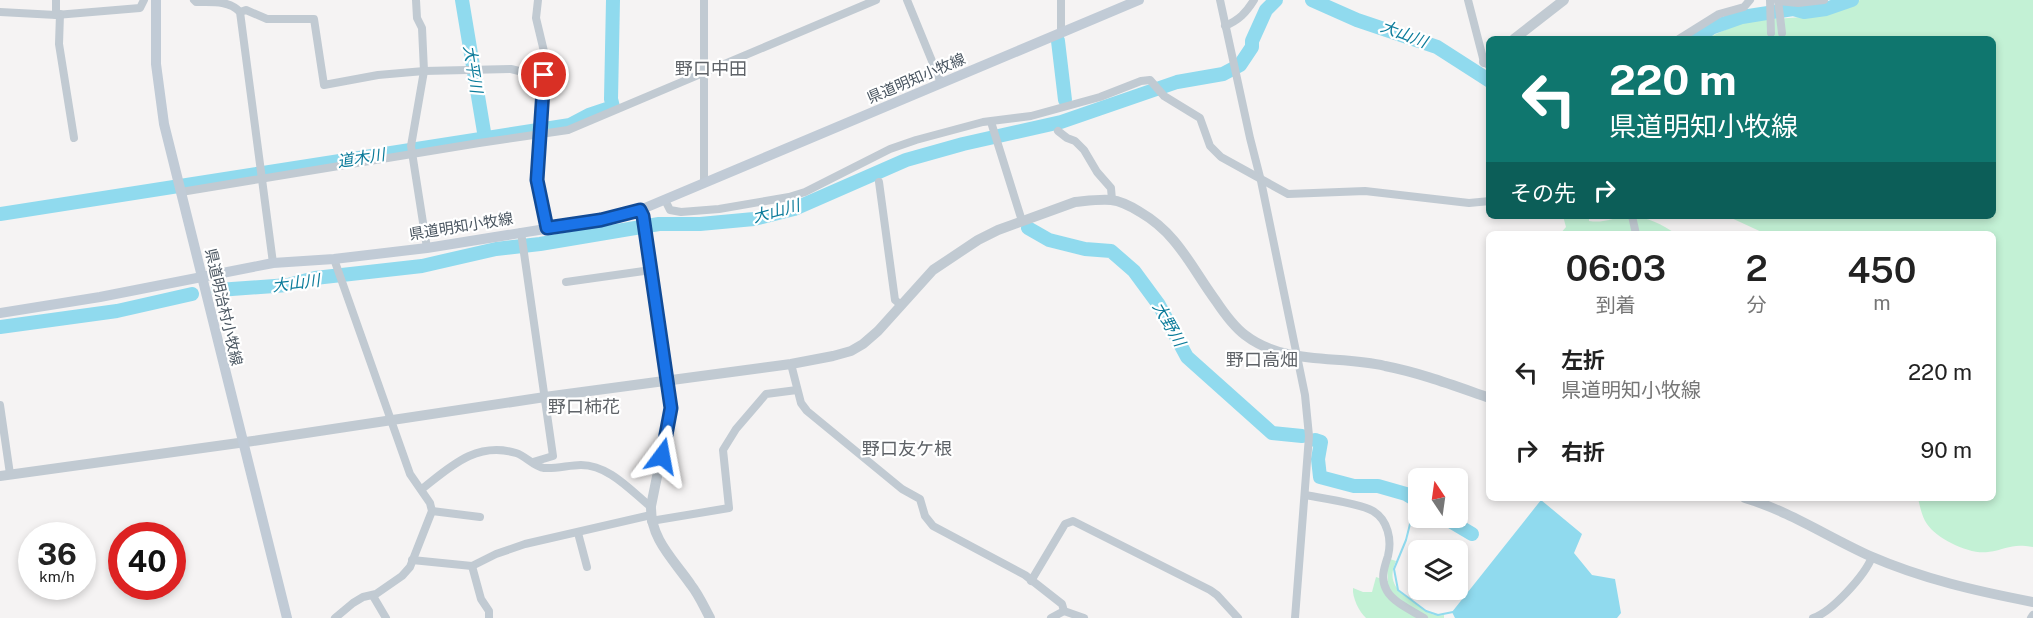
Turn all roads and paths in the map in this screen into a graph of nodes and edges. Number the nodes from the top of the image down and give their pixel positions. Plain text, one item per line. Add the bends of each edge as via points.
1 (56, 0) edge
2 (144, 0) edge
3 (156, 0) edge
4 (194, 0) edge
5 (416, 0) edge
6 (538, 0) edge
7 (704, 0) edge
8 (876, 0) edge
9 (907, 0) edge
10 (1061, 0) edge
11 (1139, 0) edge
12 (1220, 0) edge
13 (1254, 0) edge
14 (1468, 0) edge
15 (1564, 0) edge
16 (1750, 0) edge
17 (1824, 0) edge
18 (1775, 3) edge
19 (0, 12) edge
20 (240, 12) junction
21 (58, 14) junction
22 (1775, 18) junction
23 (1225, 26) junction
24 (1061, 33) junction
25 (1772, 33) dead end
26 (1782, 33) dead end
27 (1518, 36) edge
28 (1684, 36) edge
29 (1486, 56) edge
30 (424, 71) junction
31 (704, 73) junction
32 (544, 75) junction
33 (942, 83) junction
34 (992, 124) junction
35 (1058, 131) dead end
36 (540, 135) junction
37 (74, 138) dead end
38 (412, 151) junction
39 (262, 175) junction
40 (1261, 181) junction
41 (704, 182) junction
42 (879, 182) dead end
43 (180, 187) junction
44 (665, 200) junction
45 (1112, 200) junction
46 (1486, 201) edge
47 (641, 213) junction
48 (1022, 221) junction
49 (547, 228) junction
50 (521, 234) junction
51 (427, 248) junction
52 (273, 263) junction
53 (335, 263) junction
54 (650, 266) junction
55 (202, 276) junction
56 (566, 282) dead end
57 (901, 304) junction
58 (0, 313) edge
59 (1296, 357) junction
60 (791, 364) junction
61 (668, 381) junction
62 (797, 390) junction
63 (545, 397) junction
64 (1486, 397) edge
65 (0, 405) edge
66 (391, 420) junction
67 (242, 442) junction
68 (533, 462) junction
69 (5, 475) edge
70 (422, 489) junction
71 (1305, 495) junction
72 (1753, 501) edge
73 (432, 511) junction
74 (651, 514) junction
75 (480, 517) dead end
76 (578, 533) junction
77 (1872, 556) junction
78 (412, 560) junction
79 (472, 566) junction
80 (587, 567) dead end
81 (1031, 581) junction
82 (373, 596) junction
83 (2033, 602) edge
84 (1058, 615) edge
85 (287, 618) edge
86 (335, 618) edge
87 (386, 618) edge
88 (489, 618) edge
89 (710, 618) edge
90 (1084, 618) edge
91 (1238, 618) edge
92 (1295, 618) edge
93 (1424, 618) edge
94 (1813, 618) edge

1 - 21 street
2 - 21 street via 140,8
3 - 43 main road, 県道明治村小牧線 via 158,87
4 - 20 street via 220,2
5 - 30 street
6 - 32 street via 536,18 547,64
7 - 31 street
8 - 31 street
9 - 33 street
10 - 24 street
11 - 24 main road, 県道明知小牧線
12 - 23 street
13 - 23 street via 1238,20
14 - 29 street
15 - 27 street
16 - 28 street via 1744,7 1719,14
17 - 18 street
18 - 22 street
19 - 21 street
20 - 30 street via 246,10 267,19 314,18 324,85
20 - 39 street
21 - 37 street
22 - 25 street
22 - 26 street
23 - 40 street
24 - 33 main road, 県道明知小牧線
30 - 32 street via 511,69
30 - 38 street
31 - 36 street via 568,130
31 - 41 street
32 - 36 street
33 - 41 main road, 県道明知小牧線
34 - 40 street via 1150,80 1161,94 1200,118 1210,146 1221,157
34 - 44 street via 969,125 890,149 789,197 681,212 670,210
34 - 48 street
35 - 45 street via 1084,150 1111,188
36 - 38 street
36 - 49 street via 537,187
38 - 39 street
38 - 51 street
39 - 43 street
39 - 52 street
40 - 46 street via 1288,194 1365,191 1469,203
40 - 59 street
41 - 44 main road, 県道明知小牧線
42 - 57 street via 896,300
43 - 55 main road, 県道明治村小牧線
44 - 47 main road, 県道明知小牧線
45 - 48 street via 1075,202
45 - 59 street via 1154,219 1168,232 1225,314 1245,335
47 - 49 main road, 県道明知小牧線
47 - 54 street
48 - 57 street via 998,230 933,270
49 - 50 main road, 県道明知小牧線
50 - 51 main road, 県道明知小牧線
50 - 63 street
51 - 53 main road, 県道明知小牧線
52 - 53 main road, 県道明知小牧線
52 - 55 main road, 県道明知小牧線
53 - 66 street
54 - 56 street
54 - 61 street
55 - 58 main road, 県道明知小牧線
55 - 67 main road, 県道明治村小牧線
57 - 60 street via 878,332 851,351
59 - 64 street via 1384,365
59 - 71 street via 1309,428
60 - 61 street
60 - 62 street
61 - 63 street
61 - 74 street via 671,417
62 - 74 street via 766,394 730,436 723,450 729,508
62 - 81 street via 801,403 817,420 902,489 920,499 933,526
63 - 66 street
63 - 68 street via 553,456
65 - 69 street
66 - 67 street
66 - 70 street via 410,474
67 - 69 street
67 - 85 main road, 県道明治村小牧線
68 - 70 street via 502,449 467,456
68 - 74 street via 540,468 579,465 599,469 634,491
70 - 73 street
71 - 92 street
71 - 93 street via 1373,511 1389,532 1390,545 1383,568 1387,592
72 - 77 street
73 - 75 street
73 - 78 street
74 - 76 street
74 - 89 street via 666,552 691,584
76 - 79 street via 525,544
76 - 80 street
77 - 83 street via 1928,579
77 - 94 street via 1860,578 1830,609
78 - 79 street
78 - 82 street via 394,583
79 - 88 street
81 - 84 street via 1062,604
81 - 91 street via 1065,524 1073,520 1210,590
82 - 86 street via 363,597
82 - 87 street
84 - 90 street

